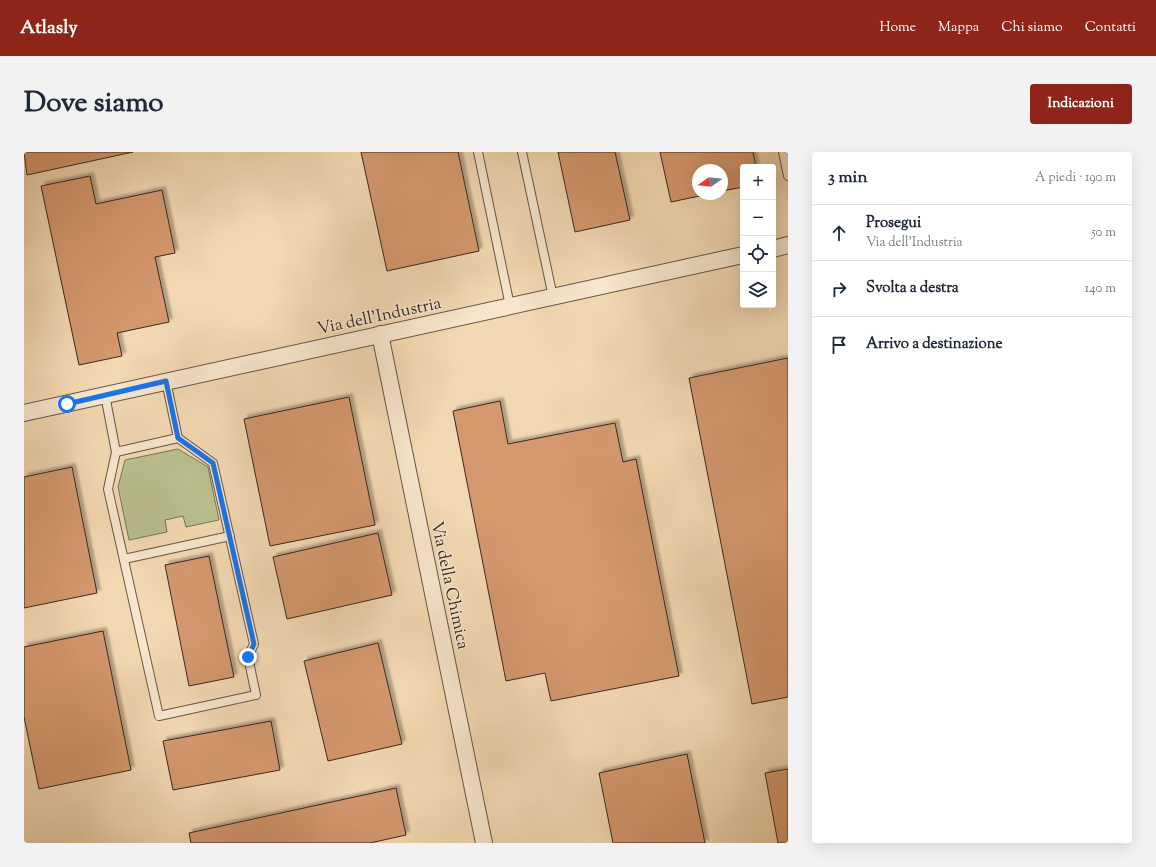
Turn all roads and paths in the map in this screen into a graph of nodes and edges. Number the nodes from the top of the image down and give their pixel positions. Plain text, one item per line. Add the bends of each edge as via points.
1 (478, 152) edge
2 (522, 152) edge
3 (783, 152) edge
4 (788, 176) edge
5 (788, 245) edge
6 (776, 248) edge
7 (740, 256) edge
8 (553, 296) junction
9 (510, 306) junction
10 (380, 334) junction
11 (166, 381) junction
12 (105, 395) junction
13 (24, 413) edge
14 (178, 438) junction
15 (116, 452) junction
16 (230, 536) junction
17 (124, 559) junction
18 (484, 843) edge

1 - 9 lane
2 - 8 lane
3 - 4 lane
5 - 6 street
7 - 8 street, Via dell'Industria
8 - 9 street, Via dell'Industria
9 - 10 street, Via dell'Industria
10 - 11 street, Via dell'Industria
10 - 18 street, Via della Chimica
11 - 12 street, Via dell'Industria
11 - 14 lane
12 - 13 street, Via dell'Industria
12 - 15 lane
14 - 15 lane
14 - 16 lane via 213,463
15 - 17 lane via 108,489
16 - 17 lane
16 - 17 lane via 254,644 248,657 256,695 159,716

